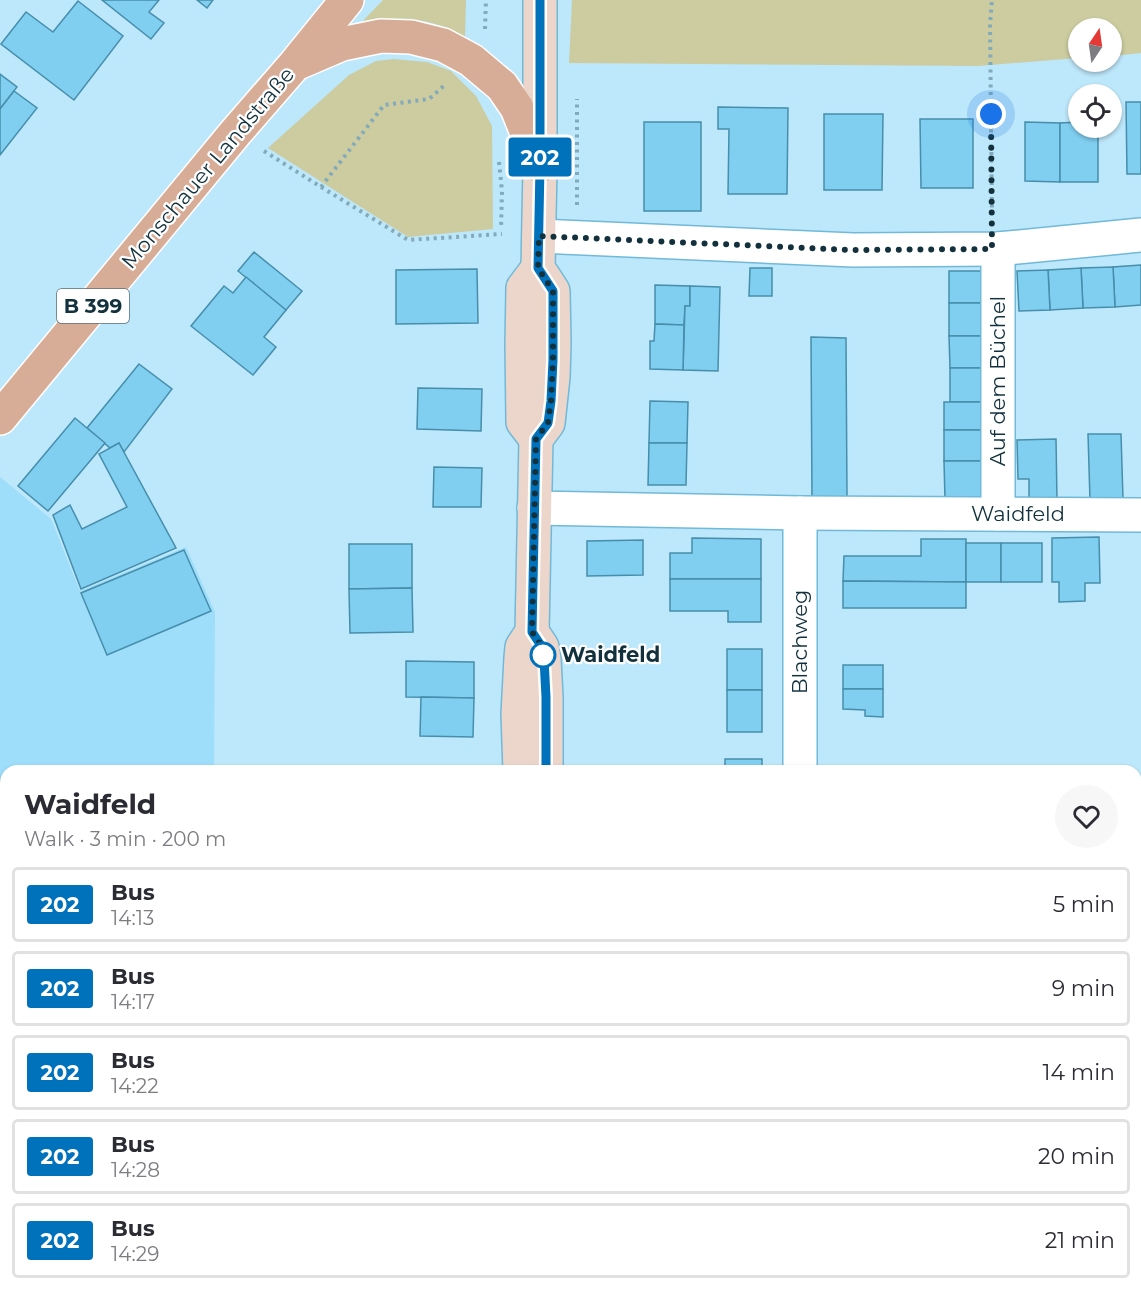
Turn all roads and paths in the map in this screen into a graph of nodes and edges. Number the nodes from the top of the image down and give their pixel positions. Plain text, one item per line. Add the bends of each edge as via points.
1 (347, 0) edge
2 (540, 0) edge
3 (992, 0) edge
4 (296, 63) junction
5 (454, 78) dead end
6 (236, 132) junction
7 (540, 166) junction
8 (321, 187) junction
9 (502, 234) dead end
10 (1141, 235) edge
11 (539, 236) junction
12 (995, 249) junction
13 (0, 418) edge
14 (534, 508) junction
15 (800, 513) junction
16 (998, 514) junction
17 (1141, 515) edge
18 (532, 632) junction
19 (520, 765) edge
20 (546, 765) edge
21 (800, 765) edge

1 - 4 main road, Monschauer Landstraße / B 399
2 - 7 street
3 - 12 path
4 - 6 main road, Monschauer Landstraße / B 399
4 - 7 main road via 342,44 381,36 411,37 444,45 471,60 502,86 517,108
5 - 8 path via 429,99 384,105
6 - 8 path
6 - 13 main road, Monschauer Landstraße / B 399
7 - 11 street
8 - 9 path via 408,240
10 - 12 street
11 - 12 street via 853,250
11 - 14 street via 538,268 523,288 523,422 536,439
12 - 16 street, Auf dem Büchel
14 - 15 street, Waidfeld
14 - 18 street
15 - 16 street, Waidfeld
15 - 21 street, Blachweg
16 - 17 street, Waidfeld
18 - 19 street via 522,647
18 - 20 street via 542,647 544,659

